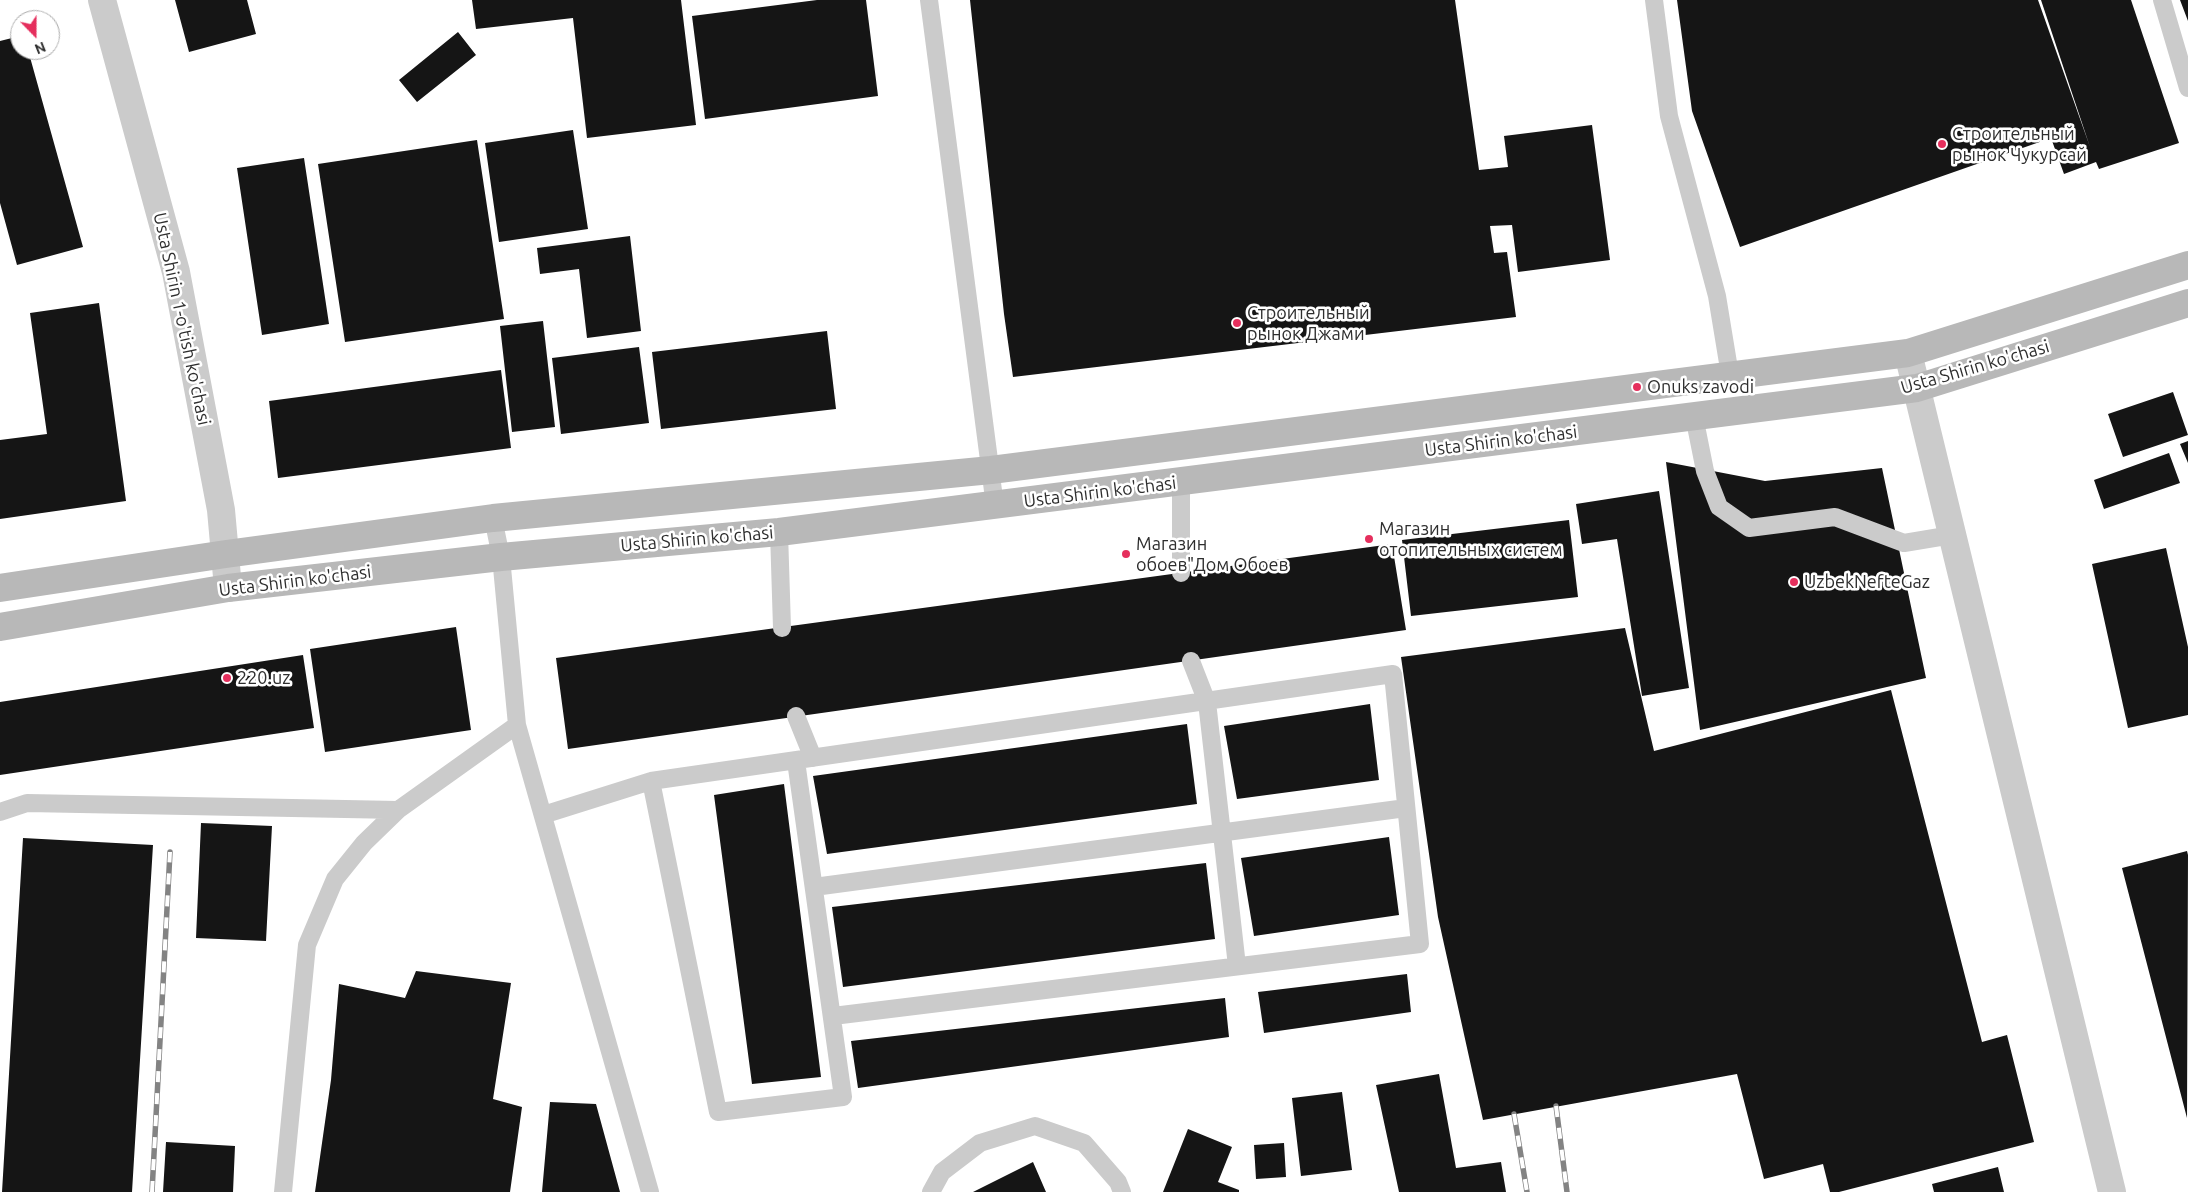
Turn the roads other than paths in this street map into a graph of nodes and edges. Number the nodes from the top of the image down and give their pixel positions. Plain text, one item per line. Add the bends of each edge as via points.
1 (102, 0) edge
2 (929, 0) edge
3 (1654, 0) edge
4 (2162, 0) edge
5 (2188, 88) edge
6 (2188, 265) edge
7 (2188, 302) edge
8 (1908, 353) junction
9 (1730, 375) junction
10 (1917, 388) junction
11 (1694, 416) junction
12 (991, 470) junction
13 (1181, 482) junction
14 (995, 506) junction
15 (493, 518) junction
16 (779, 532) junction
17 (1952, 535) junction
18 (226, 554) junction
19 (501, 557) junction
20 (1181, 573) dead end
21 (0, 588) edge
22 (228, 588) junction
23 (0, 627) edge
24 (782, 628) dead end
25 (1191, 660) dead end
26 (1207, 702) junction
27 (796, 716) dead end
28 (517, 725) junction
29 (805, 759) junction
30 (651, 781) junction
31 (1406, 808) junction
32 (398, 810) junction
33 (0, 812) edge
34 (543, 815) junction
35 (1222, 833) junction
36 (814, 887) junction
37 (1237, 966) junction
38 (833, 1016) junction
39 (282, 1192) edge
40 (650, 1192) edge
41 (931, 1192) edge
42 (1122, 1192) edge
43 (2112, 1192) edge

1 - 18 street, Usta Shirin 1-o'tish ko'chasi via 176,272 221,510
2 - 12 lane
3 - 9 lane via 1670,116 1717,296
4 - 5 lane
6 - 8 main road, Usta Shirin ko'chasi
7 - 10 main road, Usta Shirin ko'chasi
8 - 9 main road, Usta Shirin ko'chasi
8 - 10 street
9 - 12 main road, Usta Shirin ko'chasi
10 - 11 main road, Usta Shirin ko'chasi
10 - 17 street
11 - 13 main road, Usta Shirin ko'chasi
11 - 17 lane via 1705,471 1719,507 1749,528 1836,517 1904,543
12 - 14 lane
12 - 15 main road, Usta Shirin ko'chasi
13 - 14 main road, Usta Shirin ko'chasi
13 - 20 lane
14 - 16 main road, Usta Shirin ko'chasi
15 - 18 main road, Usta Shirin ko'chasi
15 - 19 lane
16 - 19 main road, Usta Shirin ko'chasi
16 - 24 lane
17 - 43 street
18 - 21 main road, Usta Shirin ko'chasi
18 - 22 street, Usta Shirin 1-o'tish ko'chasi
19 - 22 main road, Usta Shirin ko'chasi
19 - 28 lane
22 - 23 main road, Usta Shirin ko'chasi
25 - 26 lane
26 - 29 lane
26 - 31 lane via 1393,674
26 - 35 lane
27 - 29 lane
28 - 32 lane
28 - 34 lane
29 - 30 lane
29 - 36 lane
30 - 34 lane
30 - 38 lane via 718,1112 843,1097
31 - 35 lane
31 - 37 lane via 1420,944
32 - 33 lane via 27,803
32 - 39 lane via 364,843 335,880 308,945
34 - 40 lane
35 - 36 lane
35 - 37 lane
36 - 38 lane
37 - 38 lane
41 - 42 lane via 942,1172 980,1143 1035,1126 1084,1143 1118,1182

